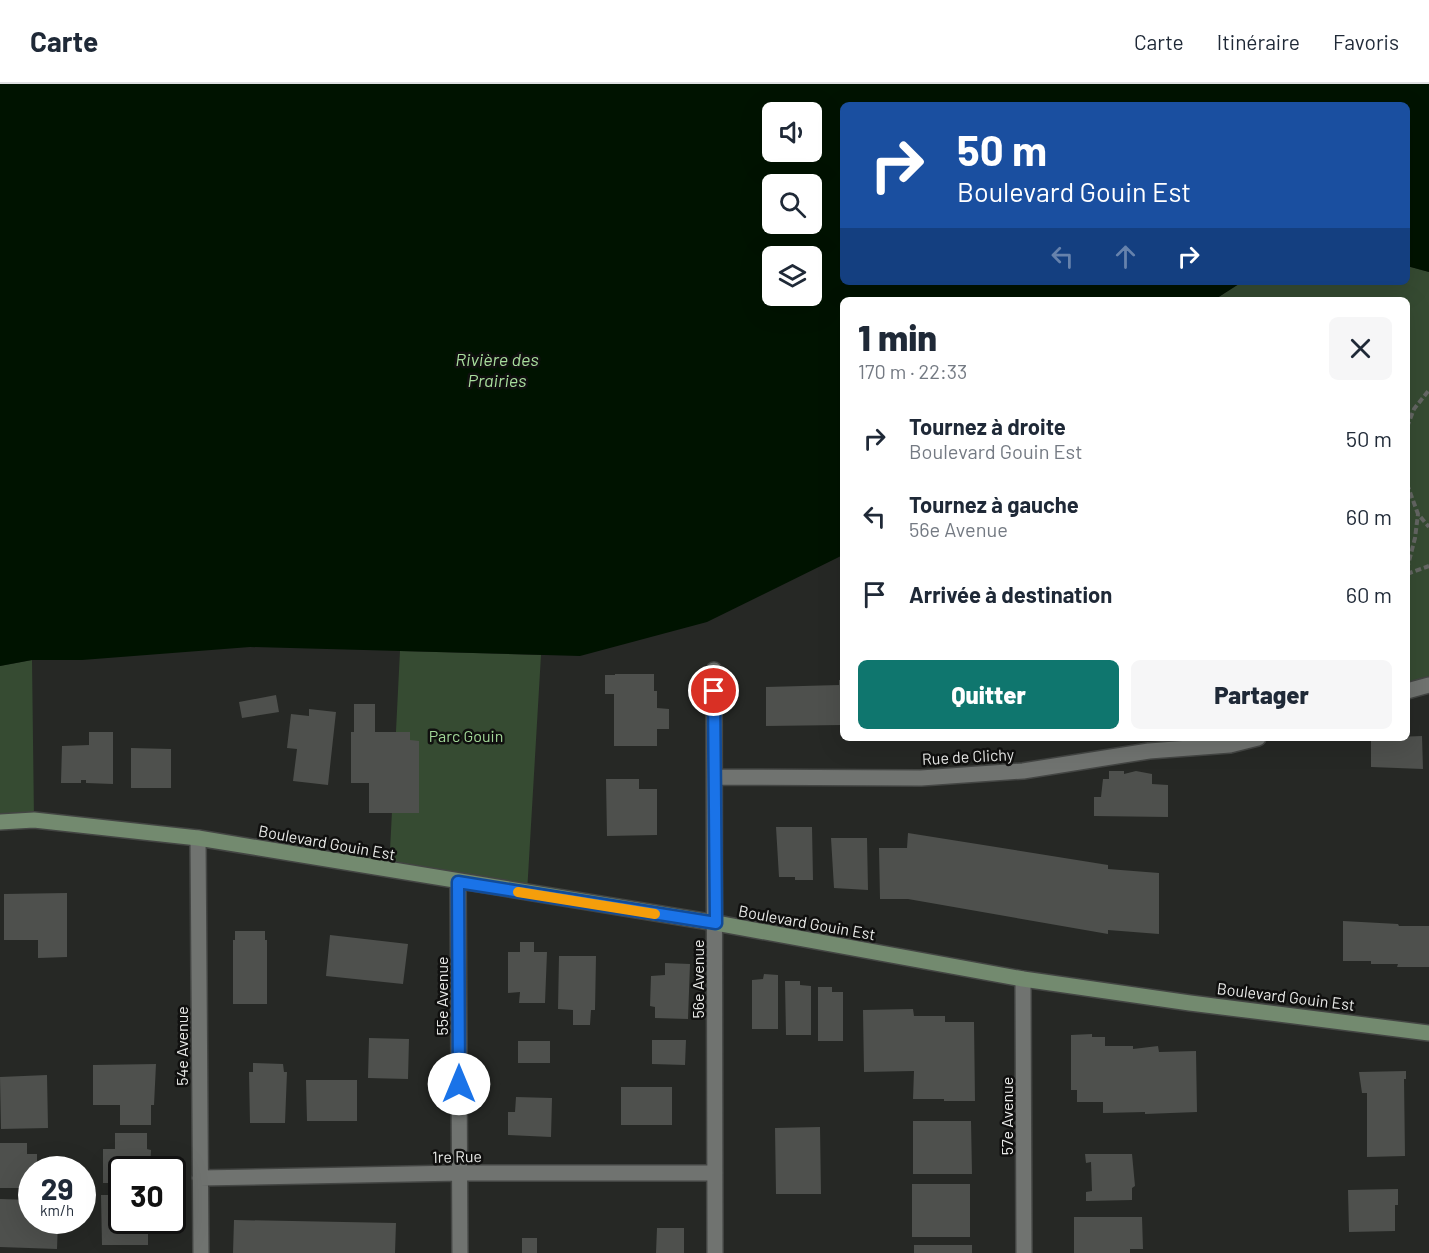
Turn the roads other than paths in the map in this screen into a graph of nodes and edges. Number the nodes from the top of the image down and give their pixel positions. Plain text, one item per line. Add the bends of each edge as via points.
1 (714, 670) dead end
2 (1429, 685) edge
3 (1410, 691) edge
4 (1246, 741) edge
5 (715, 777) junction
6 (0, 822) edge
7 (198, 838) junction
8 (458, 882) junction
9 (716, 923) junction
10 (1023, 979) junction
11 (1429, 1033) edge
12 (460, 1173) junction
13 (715, 1173) junction
14 (200, 1178) junction
15 (201, 1253) edge
16 (460, 1253) edge
17 (715, 1253) edge
18 (1024, 1253) edge

1 - 5 street, 56e Avenue
2 - 3 street
4 - 5 street, Rue de Clichy via 1023,771 921,778
5 - 9 street, 56e Avenue
6 - 7 street, Boulevard Gouin Est via 34,820
7 - 8 street, Boulevard Gouin Est
7 - 14 street, 54e Avenue
8 - 9 street, Boulevard Gouin Est
8 - 12 street, 55e Avenue
9 - 10 street, Boulevard Gouin Est
9 - 13 street, 56e Avenue
10 - 11 street, Boulevard Gouin Est
10 - 18 street, 57e Avenue
12 - 13 street, 1re Rue
12 - 14 street, 1re Rue
12 - 16 street, 55e Avenue
13 - 17 street, 56e Avenue
14 - 15 street, 54e Avenue

